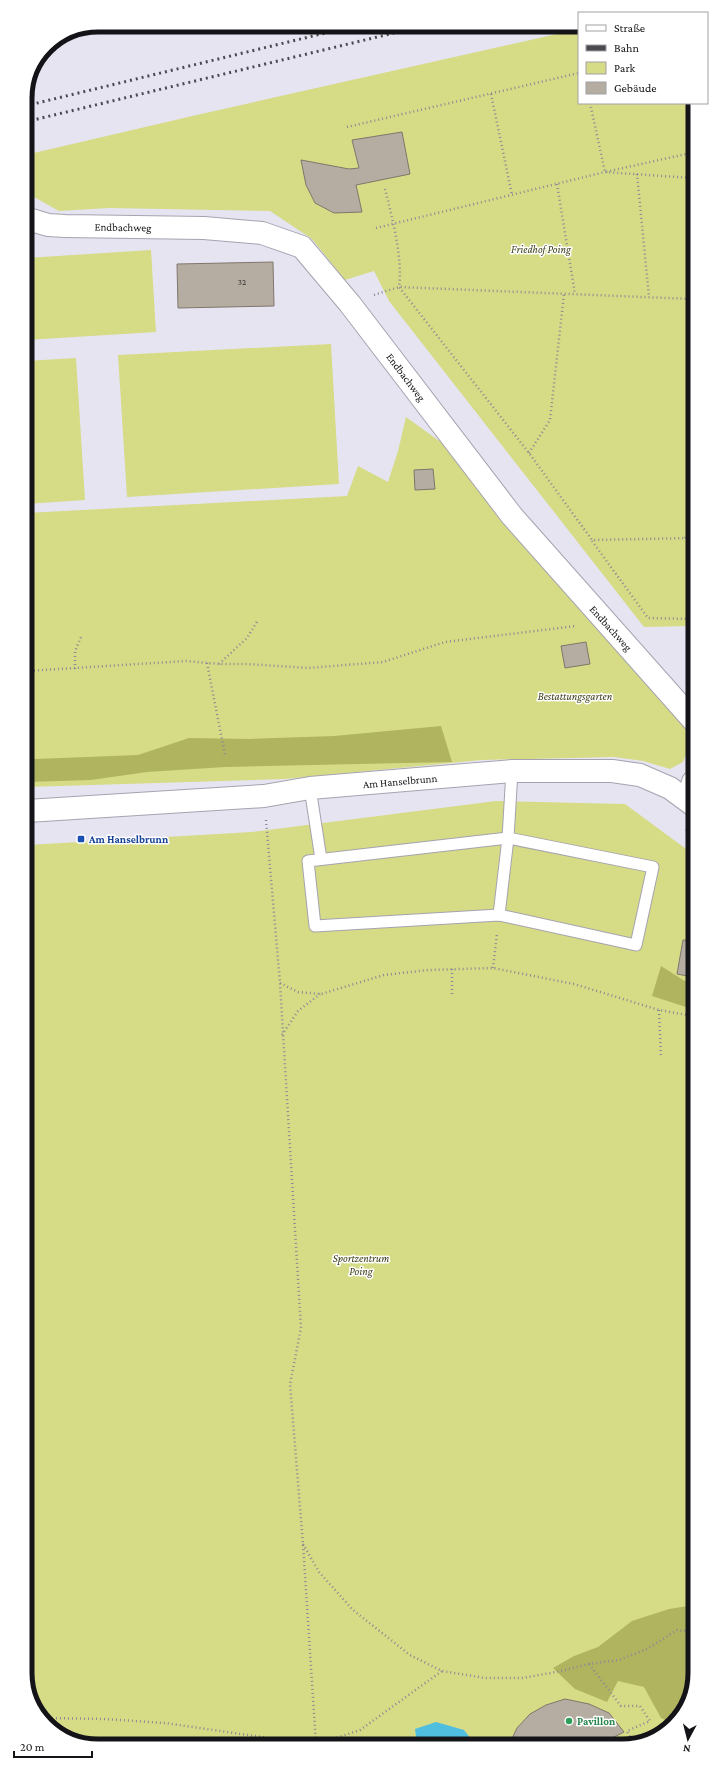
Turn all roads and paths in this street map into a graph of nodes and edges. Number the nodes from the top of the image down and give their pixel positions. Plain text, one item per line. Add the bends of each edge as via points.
1 (578, 73) edge
2 (491, 94) junction
3 (590, 104) edge
4 (347, 127) dead end
5 (688, 154) edge
6 (605, 172) junction
7 (637, 174) junction
8 (688, 178) edge
9 (557, 184) junction
10 (385, 189) dead end
11 (512, 195) junction
12 (32, 220) edge
13 (394, 224) junction
14 (376, 228) dead end
15 (399, 287) junction
16 (564, 294) junction
17 (576, 294) junction
18 (648, 297) junction
19 (688, 299) edge
20 (350, 304) junction
21 (528, 453) junction
22 (688, 533) edge
23 (685, 538) joint
24 (592, 540) junction
25 (688, 619) edge
26 (258, 620) dead end
27 (611, 628) junction
28 (82, 635) dead end
29 (208, 663) junction
30 (219, 664) junction
31 (74, 669) junction
32 (32, 671) edge
33 (688, 714) edge
34 (224, 755) dead end
35 (512, 771) junction
36 (310, 788) junction
37 (688, 795) edge
38 (32, 810) edge
39 (272, 818) dead end
40 (683, 827) dead end
41 (688, 832) edge
42 (508, 838) junction
43 (321, 859) junction
44 (499, 916) junction
45 (493, 968) junction
46 (452, 969) junction
47 (280, 983) junction
48 (321, 994) junction
49 (452, 994) dead end
50 (659, 1010) junction
51 (688, 1015) edge
52 (282, 1036) junction
53 (662, 1058) dead end
54 (303, 1544) junction
55 (688, 1631) edge
56 (589, 1664) junction
57 (442, 1671) junction
58 (50, 1718) edge
59 (630, 1738) edge
60 (275, 1739) edge
61 (317, 1739) edge
62 (332, 1739) edge

1 - 2 path
2 - 4 path
2 - 11 path
3 - 6 path
5 - 6 path
6 - 7 path
6 - 9 path
7 - 8 path
7 - 18 path
9 - 11 path
9 - 17 path
10 - 13 path
11 - 13 path
12 - 20 street, Endbachweg via 65,226 204,228 262,233 302,248
13 - 14 path
13 - 15 path via 401,276
15 - 16 path
15 - 20 path
15 - 21 path
16 - 17 path
16 - 21 path via 550,420
17 - 18 path
18 - 19 path
20 - 27 street, Endbachweg via 512,516
21 - 24 path
22 - 23 path
23 - 24 path
24 - 25 path via 648,618
26 - 30 path via 247,638
27 - 30 path via 578,626 445,642 383,662 308,668
27 - 33 street, Endbachweg
28 - 31 path via 75,651
29 - 30 path
29 - 31 path via 186,661
29 - 34 path
31 - 32 path
35 - 36 street, Am Hanselbrunn
35 - 37 street, Am Hanselbrunn via 612,771 640,776
35 - 42 lane
36 - 38 street, Am Hanselbrunn via 264,796
36 - 43 lane
39 - 47 path via 266,820
40 - 41 path
42 - 43 lane
42 - 44 lane
42 - 44 lane via 653,867 636,944
43 - 44 lane via 308,861 315,926
44 - 45 path
45 - 46 path
45 - 50 path via 574,984
46 - 48 path via 384,975
46 - 49 path
47 - 48 path via 298,992
47 - 52 path
48 - 52 path via 298,1011
50 - 51 path
50 - 53 path
52 - 54 path via 301,1328 290,1384
54 - 57 path via 319,1572 353,1610 410,1655
54 - 61 path
55 - 56 path via 677,1630 647,1649 619,1660
56 - 57 path via 523,1678 485,1678
56 - 59 path via 621,1706 640,1706 650,1721 627,1731
57 - 62 path via 360,1730
58 - 60 path via 165,1723

